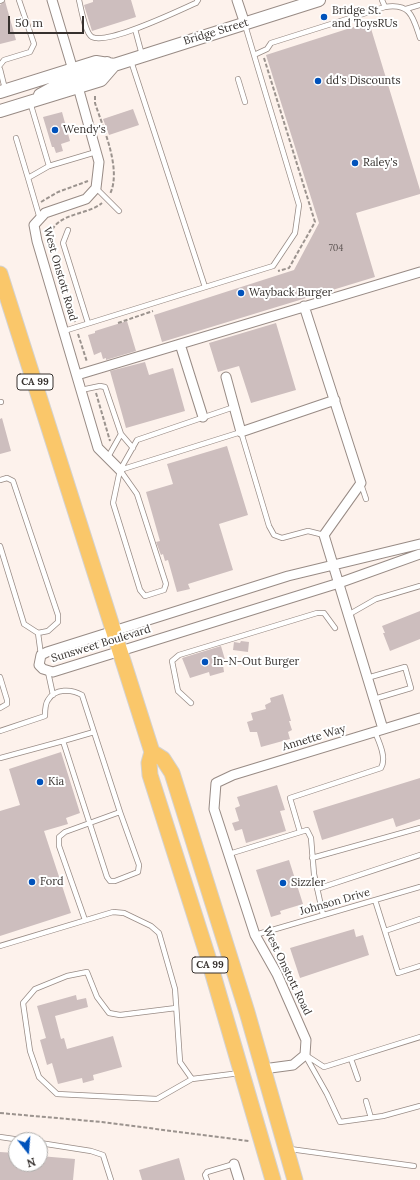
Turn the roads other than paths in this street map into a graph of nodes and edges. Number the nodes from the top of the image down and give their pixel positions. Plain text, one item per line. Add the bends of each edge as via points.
1 (19, 0) edge
2 (52, 0) edge
3 (79, 0) edge
4 (198, 0) edge
5 (238, 0) edge
6 (319, 0) edge
7 (382, 0) edge
8 (420, 5) edge
9 (385, 7) junction
10 (406, 9) junction
11 (245, 24) junction
12 (135, 29) junction
13 (420, 38) edge
14 (254, 55) junction
15 (143, 56) junction
16 (131, 59) junction
17 (110, 64) junction
18 (0, 66) edge
19 (0, 69) edge
20 (73, 70) junction
21 (238, 79) dead end
22 (78, 87) junction
23 (3, 91) edge
24 (30, 102) junction
25 (245, 102) dead end
26 (0, 112) edge
27 (16, 138) dead end
28 (97, 152) junction
29 (49, 166) junction
30 (28, 178) junction
31 (96, 188) junction
32 (119, 211) dead end
33 (40, 219) junction
34 (68, 230) dead end
35 (420, 272) edge
36 (0, 274) edge
37 (205, 287) junction
38 (304, 306) junction
39 (88, 323) junction
40 (64, 331) junction
41 (180, 344) junction
42 (77, 375) junction
43 (226, 377) dead end
44 (81, 390) junction
45 (335, 400) junction
46 (234, 407) junction
47 (204, 417) junction
48 (241, 432) junction
49 (121, 434) junction
50 (133, 448) junction
51 (108, 457) junction
52 (120, 470) junction
53 (0, 480) edge
54 (361, 483) junction
55 (366, 499) dead end
56 (324, 535) junction
57 (420, 544) edge
58 (0, 546) edge
59 (420, 554) edge
60 (333, 565) junction
61 (339, 583) junction
62 (420, 586) edge
63 (348, 615) junction
64 (335, 628) dead end
65 (115, 631) junction
66 (38, 633) junction
67 (121, 651) junction
68 (41, 654) junction
69 (48, 672) junction
70 (0, 677) edge
71 (367, 678) junction
72 (52, 695) junction
73 (374, 699) junction
74 (191, 703) dead end
75 (0, 708) edge
76 (420, 718) edge
77 (379, 730) junction
78 (0, 731) edge
79 (94, 732) junction
80 (63, 741) junction
81 (152, 752) junction
82 (0, 758) edge
83 (216, 784) joint
84 (120, 812) junction
85 (89, 823) junction
86 (420, 828) edge
87 (300, 832) junction
88 (229, 854) junction
89 (420, 855) edge
90 (312, 858) junction
91 (420, 887) edge
92 (317, 889) junction
93 (375, 900) junction
94 (323, 915) junction
95 (420, 919) edge
96 (84, 920) junction
97 (385, 931) junction
98 (255, 935) junction
99 (0, 946) edge
100 (420, 966) edge
101 (176, 1008) junction
102 (420, 1037) edge
103 (306, 1055) junction
104 (351, 1059) junction
105 (263, 1069) junction
106 (242, 1073) junction
107 (192, 1079) junction
108 (358, 1079) dead end
109 (366, 1101) dead end
110 (420, 1106) edge
111 (371, 1118) junction
112 (48, 1144) edge
113 (286, 1148) junction
114 (234, 1164) joint
115 (414, 1166) dead end
116 (111, 1180) edge
117 (207, 1180) edge
118 (239, 1180) edge
119 (273, 1180) edge
120 (295, 1180) edge

1 - 18 lane via 34,44 30,52 4,60
2 - 20 street
3 - 12 lane via 88,32 92,37 103,39
4 - 12 lane
5 - 11 street
6 - 11 main road, Bridge Street
7 - 9 lane
8 - 10 lane
9 - 10 lane
9 - 14 lane via 271,44
10 - 13 lane via 413,16
11 - 14 lane
11 - 15 main road, Bridge Street
12 - 15 lane
14 - 37 lane via 299,205 295,233 274,266
15 - 16 main road, Bridge Street
16 - 17 main road, Bridge Street
16 - 37 lane
17 - 20 main road, Bridge Street via 96,62
17 - 22 main road via 101,80
19 - 23 lane
20 - 23 main road, Bridge Street
20 - 24 main road via 69,79
21 - 25 lane
22 - 24 main road
22 - 28 street
24 - 26 main road
24 - 29 lane
27 - 30 lane
28 - 29 lane
28 - 31 street via 100,162
29 - 30 lane
30 - 33 lane
31 - 32 lane
31 - 33 street, West Onstott Road via 86,199 45,213
33 - 40 street, West Onstott Road via 34,225 37,241
34 - 39 lane via 63,243
35 - 38 street
36 - 65 highway, CA 99
37 - 39 lane
38 - 41 street
38 - 45 street
39 - 40 lane
40 - 42 street, West Onstott Road
41 - 42 street
41 - 47 street
42 - 44 street, West Onstott Road
43 - 46 street
44 - 49 lane via 105,387
44 - 51 street, West Onstott Road via 98,448
45 - 48 street
45 - 54 street
46 - 47 lane
46 - 48 street
47 - 50 lane via 137,440
48 - 52 lane
48 - 56 lane via 274,535 282,538 308,531
49 - 50 lane
49 - 51 lane
50 - 52 lane
51 - 52 street, West Onstott Road
52 - 52 lane via 112,503 140,590 145,596 164,590 166,584 137,494
53 - 66 lane via 6,478 13,481 58,615 58,622 53,627
54 - 55 lane
54 - 56 street
56 - 60 street
57 - 60 street, Sunsweet Boulevard
58 - 66 lane via 24,624
59 - 61 street, Sunsweet Boulevard
60 - 61 street
60 - 65 street, Sunsweet Boulevard via 288,576
61 - 63 street
61 - 67 street, Sunsweet Boulevard
62 - 63 lane via 376,599
63 - 71 street
64 - 74 lane via 324,613 317,613 178,655 172,661 178,691
65 - 67 highway, CA 99
65 - 68 street, Sunsweet Boulevard
66 - 68 lane
67 - 69 street, Sunsweet Boulevard
67 - 81 highway, CA 99
68 - 69 street, Sunsweet Boulevard via 39,665
69 - 72 lane
70 - 75 lane via 7,700 7,704
71 - 73 street
71 - 73 lane via 405,666 411,688
72 - 78 lane via 47,700 45,716
72 - 79 lane via 74,690 82,695
73 - 77 street
76 - 77 street, Annette Way
77 - 83 street, Annette Way via 233,775
77 - 87 lane via 384,764 381,768 290,798
79 - 80 lane
79 - 84 lane
80 - 82 lane
80 - 85 lane
81 - 105 highway, CA 99 via 163,759 172,773
81 - 106 highway, CA 99 via 150,775
83 - 88 street, West Onstott Road via 214,809
84 - 85 lane
84 - 85 lane via 139,865 138,872 116,881 110,881 107,877
85 - 96 lane via 59,837 59,846
86 - 90 lane
87 - 88 lane
87 - 90 lane via 307,830 311,838
88 - 98 street, West Onstott Road
89 - 92 lane
90 - 92 lane
91 - 93 lane, Johnson Drive
92 - 94 lane
93 - 94 lane, Johnson Drive
93 - 97 lane
94 - 98 lane, Johnson Drive
95 - 97 lane
96 - 99 lane
96 - 101 lane via 113,912 124,913 151,926 159,933 175,989
97 - 100 lane via 398,972
98 - 103 street, West Onstott Road via 277,974 306,1040
101 - 107 lane via 180,1062
101 - 107 lane via 120,1015 109,1013 97,997 87,972 67,976 35,989 23,1003 30,1051 39,1077 57,1094 157,1099
102 - 104 lane
103 - 104 lane via 324,1067
103 - 105 street via 293,1065
103 - 111 lane via 340,1122
104 - 108 lane
105 - 113 highway, CA 99
106 - 107 lane
106 - 119 highway, CA 99
109 - 111 lane
110 - 111 lane
112 - 116 lane via 103,1154
113 - 115 lane
113 - 120 highway, CA 99
114 - 117 lane via 207,1172
114 - 118 street

